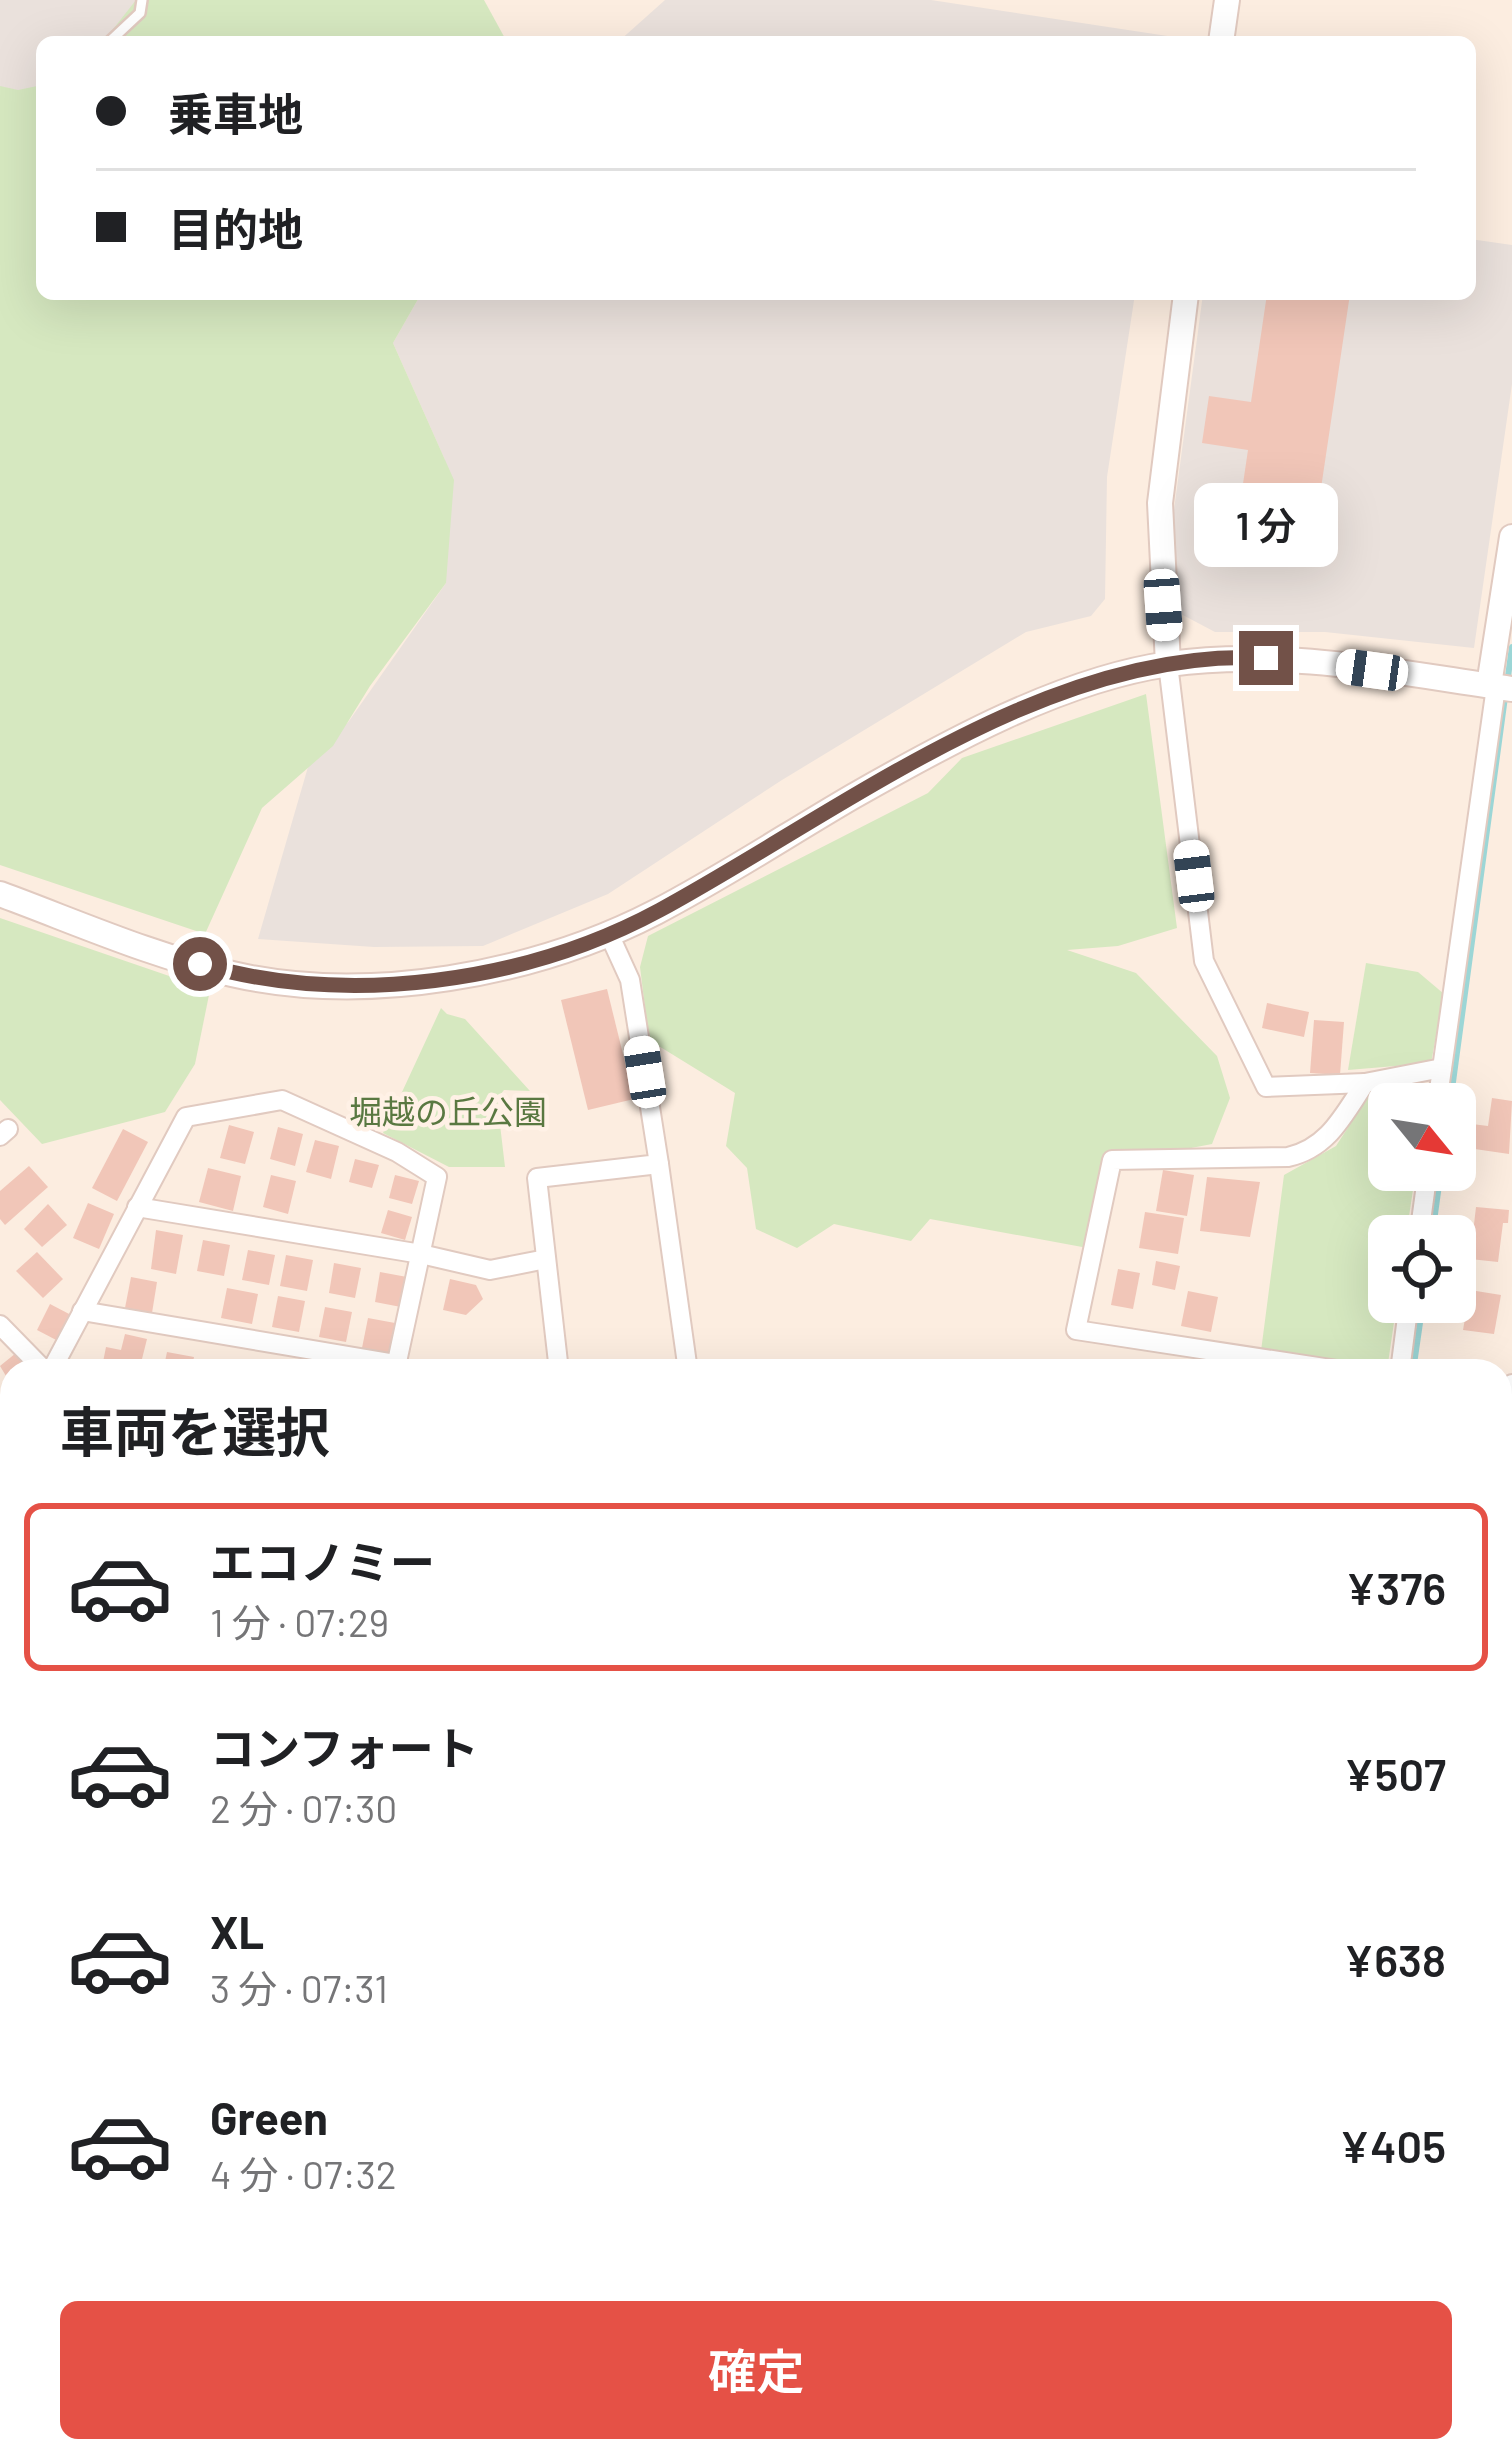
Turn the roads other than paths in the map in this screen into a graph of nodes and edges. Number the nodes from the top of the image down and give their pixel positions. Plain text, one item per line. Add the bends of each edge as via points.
1 (142, 0) edge
2 (1227, 0) edge
3 (115, 36) edge
4 (1222, 36) edge
5 (1185, 300) edge
6 (1512, 537) edge
7 (1168, 664) junction
8 (1499, 687) edge
9 (0, 894) edge
10 (609, 934) junction
11 (1442, 1068) junction
12 (1365, 1083) junction
13 (1440, 1083) edge
14 (659, 1164) junction
15 (136, 1207) junction
16 (421, 1254) junction
17 (546, 1259) junction
18 (82, 1312) junction
19 (1406, 1323) edge
20 (0, 1324) edge
21 (36, 1359) edge
22 (55, 1359) edge
23 (346, 1359) edge
24 (398, 1359) edge
25 (558, 1359) edge
26 (686, 1359) edge
27 (1266, 1359) edge
28 (1402, 1359) edge

1 - 3 lane via 140,13
2 - 4 street
5 - 7 street via 1160,502
6 - 8 street
7 - 8 street via 1293,659
7 - 10 street via 1028,706 929,752
7 - 12 street via 1204,961 1266,1087
8 - 11 street
9 - 10 street via 235,975 325,984 408,983 510,967
10 - 14 street via 630,980
11 - 12 street
11 - 13 street
12 - 27 street via 1312,1151 1112,1160 1076,1330
14 - 17 street via 537,1178
14 - 26 street
15 - 16 street
15 - 16 street via 186,1117 282,1100 436,1177
15 - 18 street
16 - 17 street via 490,1270
16 - 24 street
17 - 25 street
18 - 22 street
18 - 23 street
19 - 28 street
20 - 21 street

